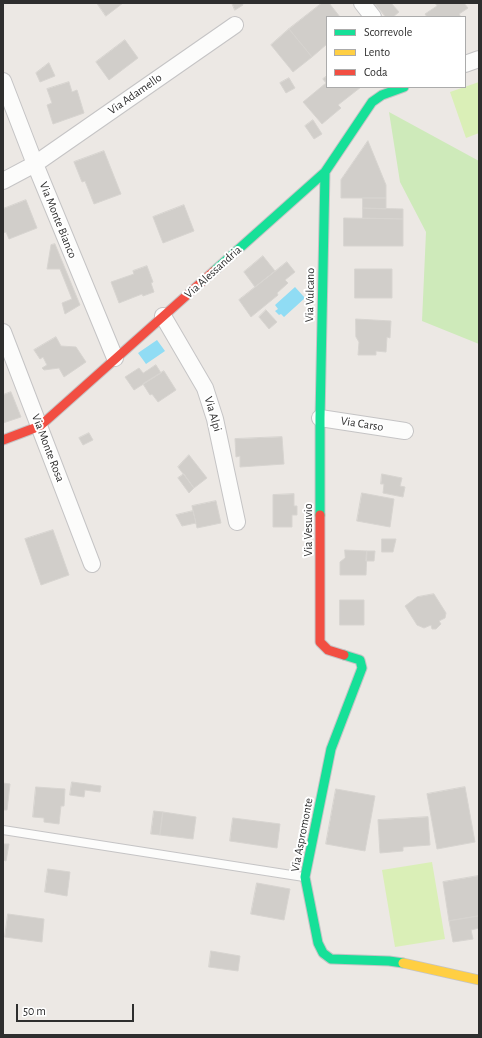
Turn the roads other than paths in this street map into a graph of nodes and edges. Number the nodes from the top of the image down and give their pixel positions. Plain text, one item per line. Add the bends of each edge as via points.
1 (362, 3) edge
2 (372, 16) edge
3 (234, 24) dead end
4 (479, 59) edge
5 (466, 64) edge
6 (3, 80) edge
7 (401, 88) edge
8 (35, 164) junction
9 (325, 172) junction
10 (3, 181) edge
11 (163, 316) junction
12 (3, 332) edge
13 (115, 358) junction
14 (320, 418) junction
15 (40, 426) junction
16 (405, 431) dead end
17 (3, 440) edge
18 (237, 522) dead end
19 (92, 564) dead end
20 (320, 642) joint
21 (3, 830) edge
22 (305, 877) junction
23 (479, 980) edge

1 - 2 street
3 - 8 street, Via Adamello
4 - 5 street
6 - 8 street, Via Monte Bianco
7 - 9 street, Via Alessandria via 372,102
8 - 10 street
8 - 13 street, Via Monte Bianco
9 - 11 street, Via Alessandria
9 - 14 street, Via Vulcano
11 - 13 street, Via Alessandria
11 - 18 street, Via Alpi via 205,388 215,419
12 - 15 street, Via Monte Rosa
13 - 15 street, Via Alessandria
14 - 16 street, Via Carso
14 - 20 street, Via Vesuvio
15 - 17 street, Via Alessandria
15 - 19 street, Via Monte Rosa
20 - 22 street, Via Aspromonte via 325,648 336,653 360,660 362,668 331,749
21 - 22 lane
22 - 23 street, Via Aspromonte via 318,943 323,953 331,959 389,961

